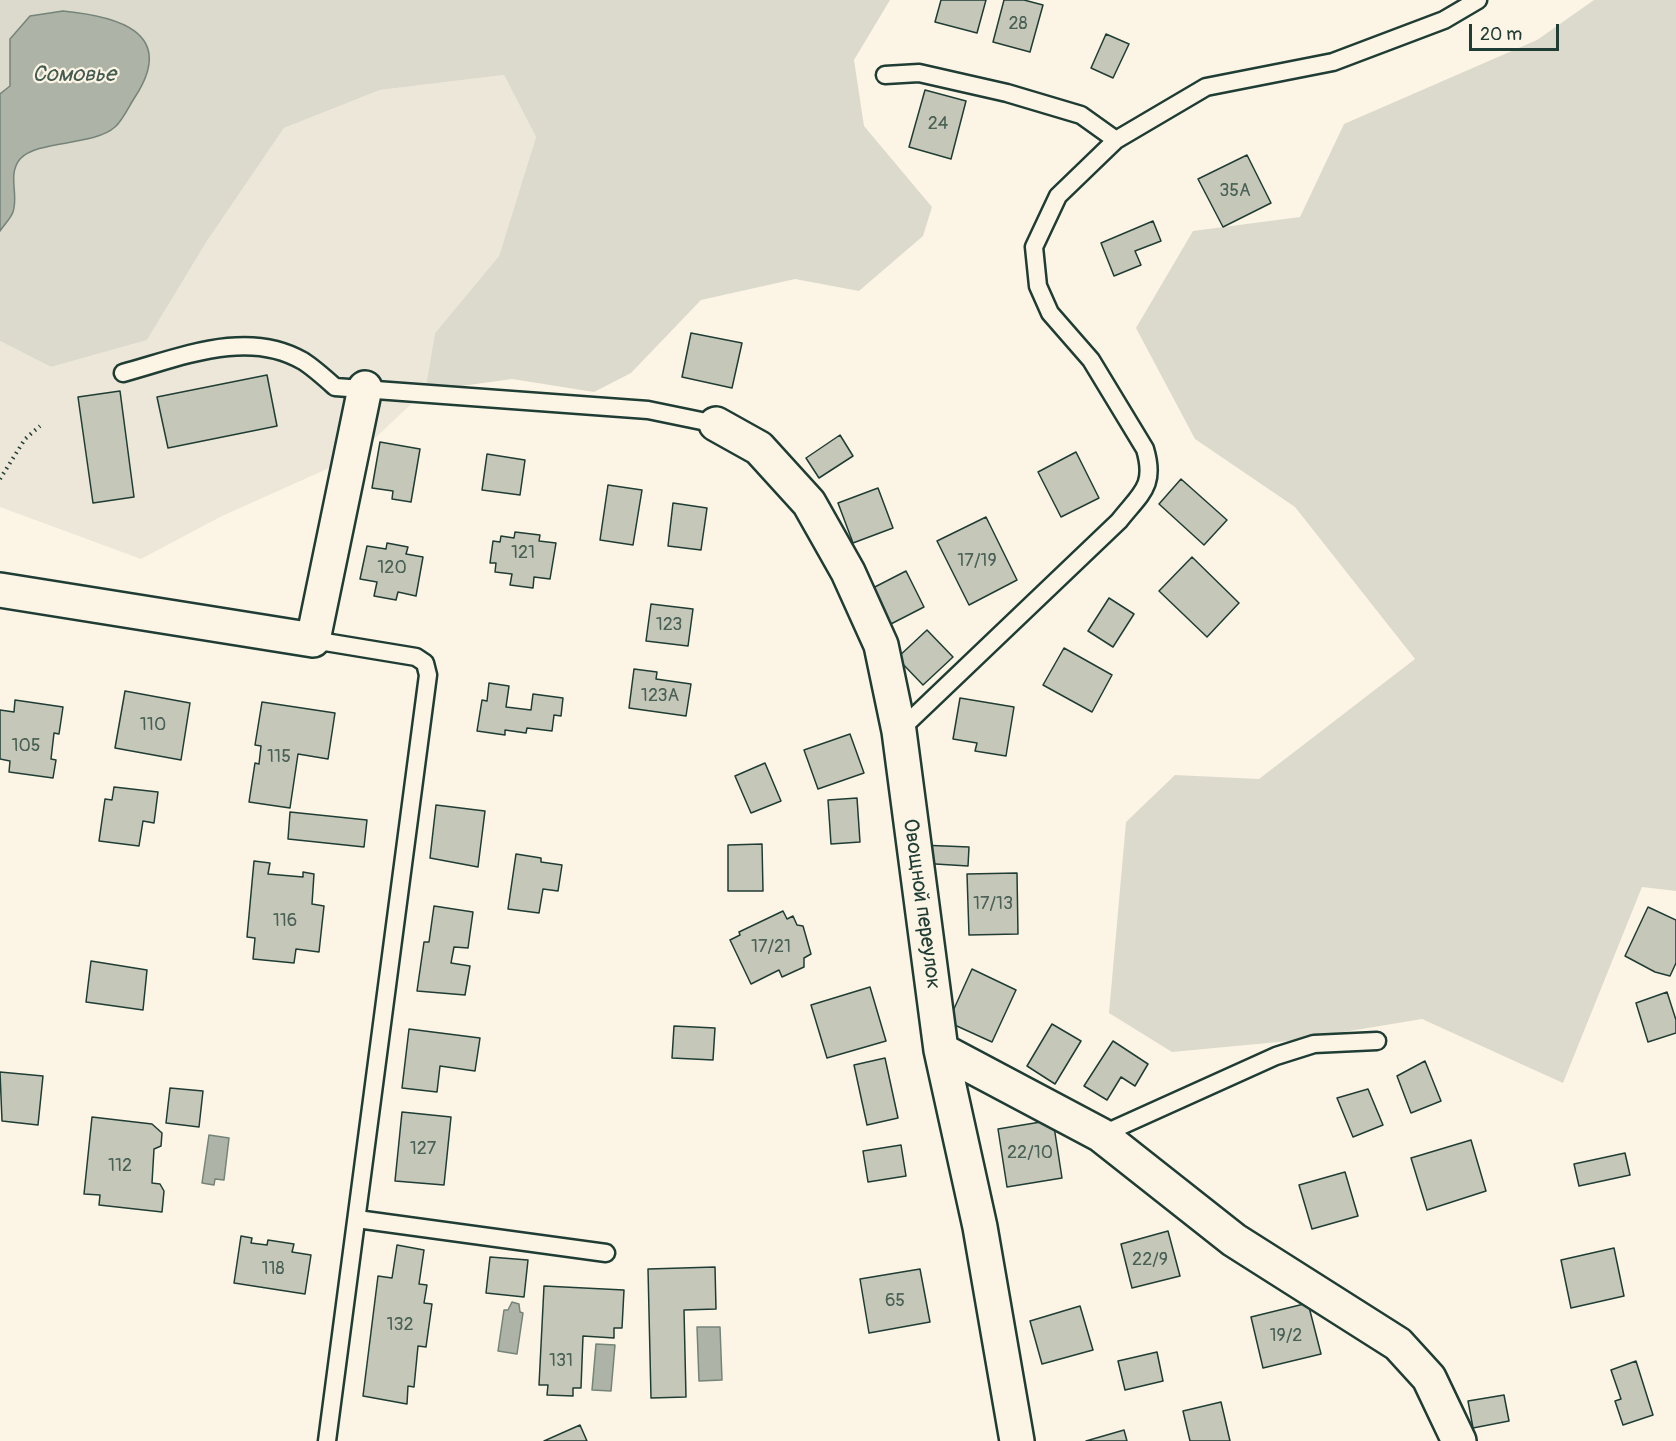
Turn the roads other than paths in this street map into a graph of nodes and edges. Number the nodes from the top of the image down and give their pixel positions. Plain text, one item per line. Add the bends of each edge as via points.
1 (1478, 0) edge
2 (885, 75) dead end
3 (1116, 140) junction
4 (123, 373) dead end
5 (365, 388) junction
6 (716, 424) joint
7 (0, 590) edge
8 (314, 640) junction
9 (898, 731) junction
10 (1377, 1041) dead end
11 (941, 1050) junction
12 (1101, 1135) junction
13 (357, 1220) junction
14 (606, 1253) dead end
15 (327, 1441) edge
16 (1017, 1441) edge
17 (1459, 1441) edge

1 - 3 lane via 1444,20 1333,62 1206,87
2 - 3 lane via 919,72 1007,93 1081,115
3 - 9 lane via 1058,196 1034,247 1038,286 1050,313 1090,360 1145,449 1150,465 1148,484 1119,521
4 - 5 lane via 220,347 262,347 302,360 335,387
5 - 6 lane via 648,410
5 - 8 street
6 - 9 street, Овощной переулок via 759,448 809,502 848,572 881,645
7 - 8 street
8 - 13 lane via 416,657 425,663 428,675
9 - 11 street, Овощной переулок
10 - 12 lane via 1314,1044 1276,1056
11 - 12 street
11 - 16 street, Овощной переулок via 980,1227
12 - 17 street via 1234,1240 1398,1344 1429,1378
13 - 14 lane
13 - 15 lane

